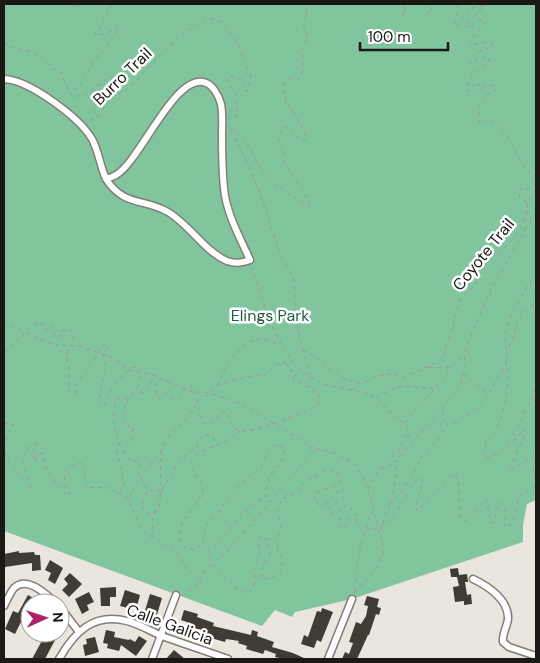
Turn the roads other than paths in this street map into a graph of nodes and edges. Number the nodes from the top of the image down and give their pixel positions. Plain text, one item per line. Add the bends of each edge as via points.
1 (4, 80) edge
2 (106, 179) junction
3 (473, 579) dead end
4 (44, 593) edge
5 (176, 596) road end
6 (353, 596) road end
7 (4, 606) edge
8 (70, 620) edge
9 (79, 632) junction
10 (161, 636) junction
11 (536, 656) edge
12 (59, 659) edge
13 (152, 659) edge
14 (228, 659) edge
15 (328, 659) edge

1 - 2 street via 31,88 68,114 91,138
2 - 2 street via 117,175 128,163 182,90 192,83 212,86 221,103 225,198 250,260 237,264 226,260 175,217 159,207 133,202 112,189
3 - 11 street via 496,594 505,605 507,621 502,642
4 - 7 street via 30,585 18,585
5 - 10 street
6 - 15 street
8 - 9 street
9 - 10 street, Calle Galicia via 98,621 113,619 128,621
9 - 12 street, Calle Galicia
10 - 13 street
10 - 14 street, Calle Galicia

